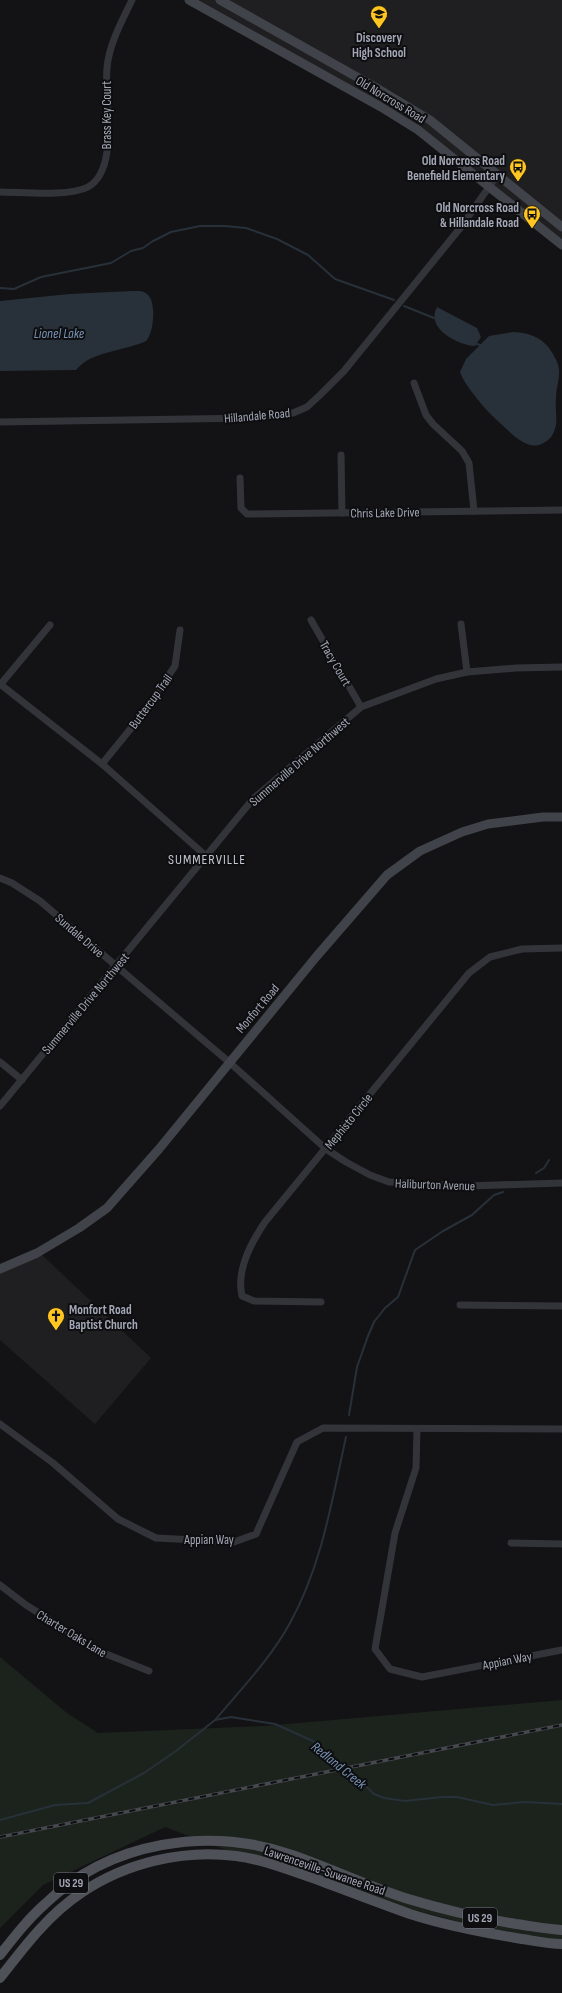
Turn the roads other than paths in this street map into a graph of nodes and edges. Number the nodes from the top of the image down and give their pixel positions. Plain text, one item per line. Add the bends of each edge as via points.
1 (132, 0) edge
2 (189, 0) edge
3 (220, 0) edge
4 (498, 174) junction
5 (489, 186) junction
6 (0, 192) edge
7 (562, 227) edge
8 (562, 245) edge
9 (414, 384) dead end
10 (0, 422) edge
11 (341, 455) dead end
12 (240, 478) dead end
13 (562, 510) edge
14 (474, 511) junction
15 (342, 513) junction
16 (311, 620) dead end
17 (461, 624) dead end
18 (50, 625) dead end
19 (180, 630) dead end
20 (562, 667) edge
21 (467, 672) junction
22 (0, 684) edge
23 (361, 707) junction
24 (102, 764) junction
25 (562, 817) edge
26 (206, 856) junction
27 (0, 878) edge
28 (562, 948) edge
29 (116, 966) junction
30 (0, 1062) edge
31 (230, 1062) junction
32 (22, 1080) junction
33 (0, 1106) edge
34 (326, 1149) junction
35 (562, 1183) edge
36 (0, 1269) edge
37 (321, 1302) dead end
38 (460, 1305) dead end
39 (562, 1306) edge
40 (0, 1424) edge
41 (417, 1429) junction
42 (562, 1429) edge
43 (511, 1543) dead end
44 (562, 1544) edge
45 (0, 1585) edge
46 (562, 1650) edge
47 (149, 1671) dead end
48 (126, 1854) junction
49 (132, 1868) junction
50 (348, 1876) junction
51 (344, 1890) junction
52 (558, 1930) edge
53 (558, 1944) edge
54 (0, 1955) edge
55 (0, 1978) edge

1 - 6 street, Brass Key Court via 111,46 107,68 108,146 104,165 96,181 87,188 70,193
2 - 5 main road, Old Norcross Road via 418,130
3 - 4 main road, Old Norcross Road via 430,120
4 - 5 street, Hillandale Road
4 - 7 main road, Old Norcross Road
5 - 8 main road, Old Norcross Road
5 - 10 street, Hillandale Road via 461,227 344,370 307,407 293,413 252,418
9 - 14 street via 426,415 462,451 469,463
11 - 15 street
12 - 15 street, Chris Lake Drive via 240,508 247,514
13 - 14 street, Chris Lake Drive
14 - 15 street, Chris Lake Drive
16 - 23 street, Tracy Court
17 - 21 street
18 - 22 street
19 - 24 street, Buttercup Trail via 175,666 141,716
20 - 21 street, Summerville Drive Northwest
21 - 23 street, Summerville Drive Northwest via 430,681
22 - 24 street
23 - 26 street, Summerville Drive Northwest via 253,800
24 - 26 street
25 - 31 main road, Monfort Road via 488,824 462,832 420,851 387,875
26 - 29 street, Summerville Drive Northwest
27 - 29 street, Sundale Drive via 40,901
28 - 34 street, Mephisto Circle via 522,949 490,958 469,973
29 - 31 street, Sundale Drive
29 - 32 street, Summerville Drive Northwest
30 - 32 street
31 - 34 street, Haliburton Avenue
31 - 36 main road, Monfort Road via 107,1208 37,1253
32 - 33 street, Summerville Drive Northwest
34 - 35 street, Haliburton Avenue via 370,1175 389,1182 466,1186
34 - 37 street, Mephisto Circle via 254,1238 243,1267 240,1290 242,1296 254,1301
38 - 39 street
40 - 41 street, Appian Way via 53,1463 118,1519 156,1538 234,1542 256,1534 297,1442 323,1428
41 - 42 street, Appian Way
41 - 46 street, Appian Way via 416,1468 395,1533 375,1649 390,1669 422,1677
43 - 44 street
45 - 47 street, Charter Oaks Lane via 26,1605 101,1652
48 - 49 main road
48 - 50 main road, Lawrenceville-Suwanee Road / US 29 via 178,1841 231,1841 292,1855
48 - 54 main road, Lawrenceville-Suwanee Road / US 29 via 91,1870 45,1903
49 - 51 main road, Lawrenceville-Suwanee Road / US 29 via 162,1859 200,1855 236,1856 276,1865
49 - 55 main road, Lawrenceville-Suwanee Road / US 29 via 104,1879 59,1911 34,1936
50 - 51 main road
50 - 52 main road, Lawrenceville-Suwanee Road / US 29 via 404,1898 476,1917
51 - 53 main road, Lawrenceville-Suwanee Road / US 29 via 454,1926
52 - 53 main road

